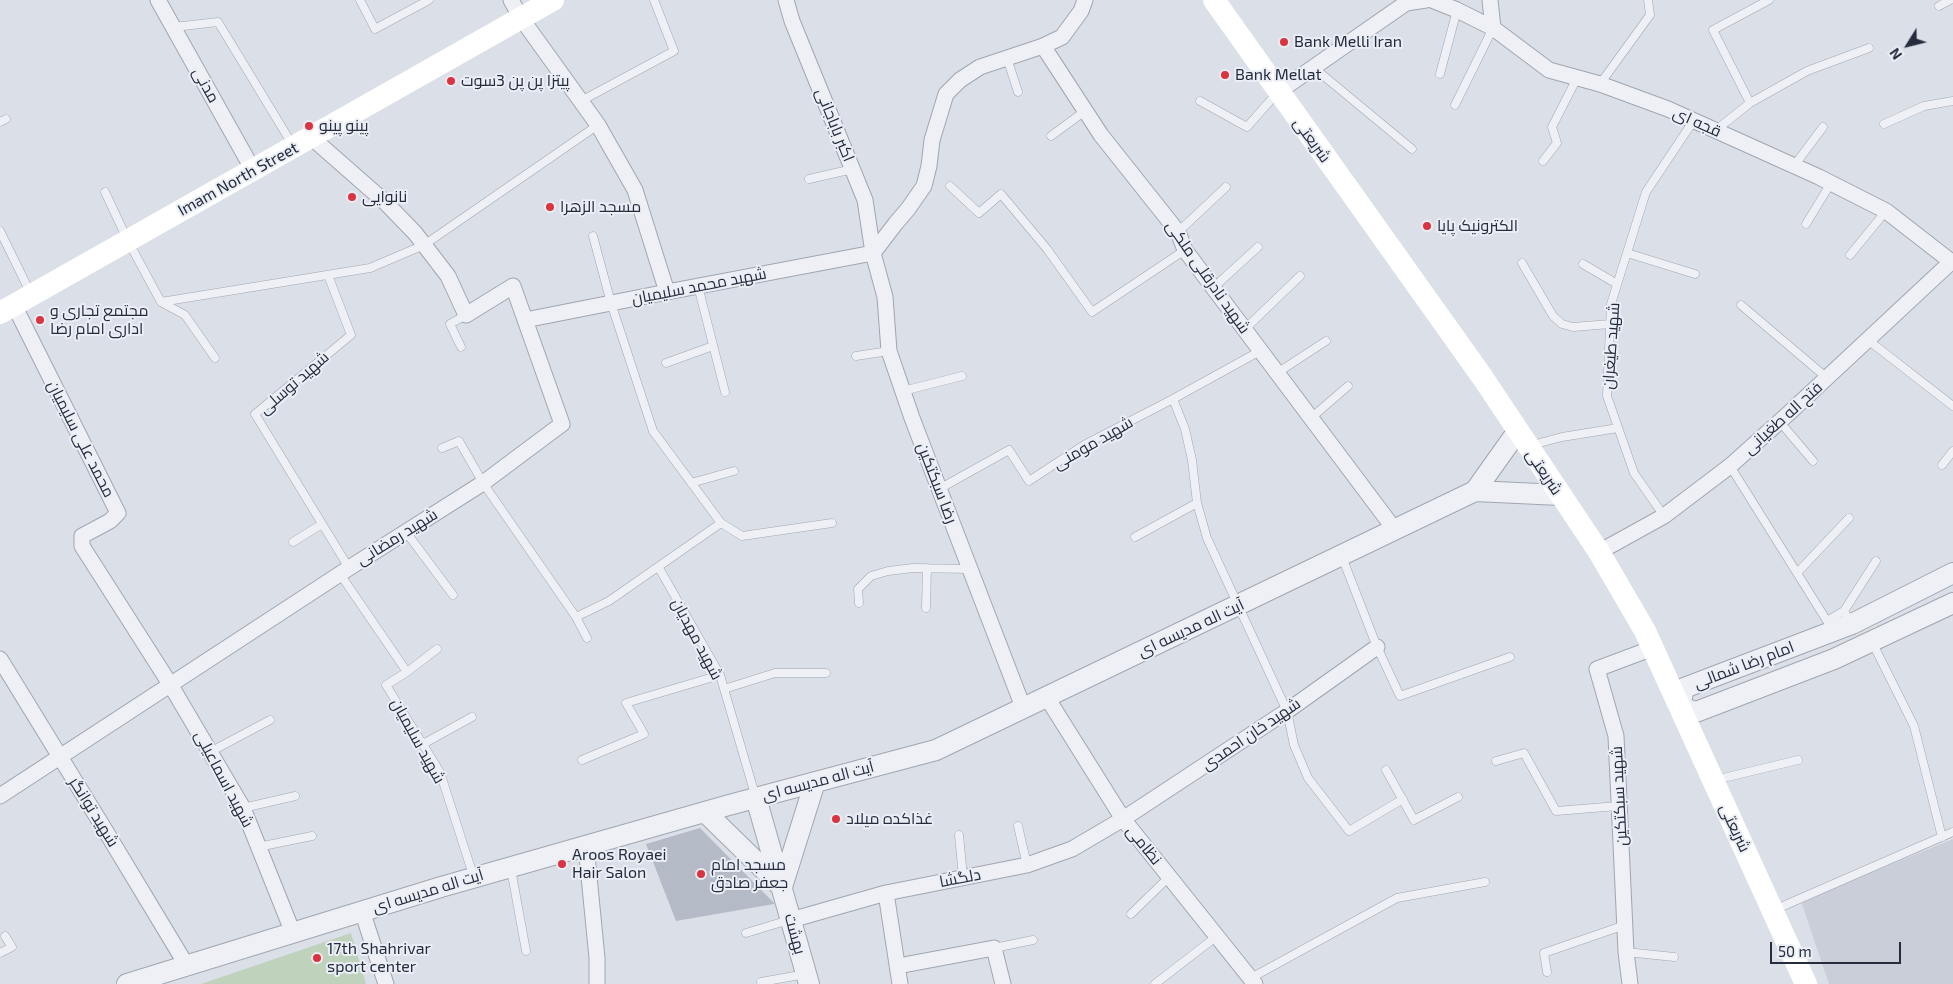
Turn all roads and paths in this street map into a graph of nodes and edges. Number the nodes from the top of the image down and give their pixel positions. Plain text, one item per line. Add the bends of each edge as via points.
1 (158, 0) edge
2 (360, 0) edge
3 (430, 0) edge
4 (553, 0) edge
5 (654, 0) edge
6 (786, 0) edge
7 (1085, 0) edge
8 (1214, 0) edge
9 (1426, 0) edge
10 (1432, 0) edge
11 (1490, 0) edge
12 (1648, 0) edge
13 (1768, 0) edge
14 (1950, 0) edge
15 (1939, 6) dead end
16 (516, 9) edge
17 (1457, 10) junction
18 (174, 27) junction
19 (1492, 28) junction
20 (1043, 46) junction
21 (1869, 48) dead end
22 (1006, 58) junction
23 (1313, 67) junction
24 (1440, 74) dead end
25 (1577, 78) junction
26 (1600, 84) junction
27 (1018, 92) dead end
28 (1278, 92) junction
29 (581, 101) junction
30 (1200, 101) dead end
31 (1953, 101) edge
32 (1750, 103) junction
33 (1455, 105) dead end
34 (1085, 111) junction
35 (1694, 120) junction
36 (1884, 124) dead end
37 (598, 125) junction
38 (1823, 127) dead end
39 (1716, 130) junction
40 (1051, 136) dead end
41 (302, 142) junction
42 (1412, 148) dead end
43 (1542, 161) dead end
44 (1794, 166) junction
45 (853, 169) junction
46 (254, 170) junction
47 (809, 179) dead end
48 (1831, 183) junction
49 (950, 186) dead end
50 (1226, 187) dead end
51 (105, 192) dead end
52 (1886, 212) junction
53 (1806, 224) dead end
54 (0, 231) edge
55 (1178, 232) junction
56 (593, 236) dead end
57 (128, 241) junction
58 (424, 244) junction
59 (1258, 246) dead end
60 (1185, 250) junction
61 (1627, 253) junction
62 (873, 254) junction
63 (1850, 256) dead end
64 (1952, 262) edge
65 (1522, 264) dead end
66 (1583, 264) dead end
67 (1695, 274) dead end
68 (328, 276) junction
69 (1300, 276) dead end
70 (1617, 284) junction
71 (698, 286) junction
72 (1213, 288) junction
73 (667, 292) junction
74 (161, 302) junction
75 (612, 303) junction
76 (15, 304) edge
77 (1741, 305) dead end
78 (466, 315) junction
79 (525, 320) junction
80 (1610, 324) junction
81 (1244, 330) junction
82 (1868, 340) junction
83 (1326, 341) dead end
84 (713, 346) junction
85 (461, 348) dead end
86 (889, 351) junction
87 (1260, 351) junction
88 (856, 356) dead end
89 (215, 358) dead end
90 (666, 363) dead end
91 (1277, 374) junction
92 (962, 376) dead end
93 (1827, 378) junction
94 (1348, 386) dead end
95 (725, 392) dead end
96 (903, 392) junction
97 (1172, 399) junction
98 (1953, 406) edge
99 (1311, 418) junction
100 (1780, 422) junction
101 (1618, 428) junction
102 (1522, 439) junction
103 (442, 448) dead end
104 (1953, 451) edge
105 (1813, 461) dead end
106 (1942, 465) dead end
107 (1730, 466) junction
108 (734, 471) dead end
109 (484, 483) junction
110 (691, 483) junction
111 (939, 489) junction
112 (1475, 491) junction
113 (1560, 495) junction
114 (1197, 503) junction
115 (1664, 516) junction
116 (1849, 518) dead end
117 (721, 523) junction
118 (832, 523) dead end
119 (322, 524) junction
120 (1394, 530) junction
121 (406, 532) junction
122 (1135, 537) dead end
123 (293, 542) dead end
124 (1599, 552) junction
125 (1342, 556) junction
126 (1876, 561) dead end
127 (659, 568) junction
128 (927, 568) junction
129 (970, 569) junction
130 (344, 571) junction
131 (1797, 573) junction
132 (1953, 573) edge
133 (453, 595) dead end
134 (859, 603) dead end
135 (1953, 603) edge
136 (1238, 606) junction
137 (926, 608) dead end
138 (576, 617) junction
139 (1848, 618) junction
140 (587, 638) dead end
141 (1872, 641) junction
142 (1377, 647) junction
143 (1653, 648) junction
144 (438, 650) dead end
145 (1510, 657) dead end
146 (0, 660) edge
147 (407, 672) junction
148 (826, 672) dead end
149 (720, 675) junction
150 (170, 684) junction
151 (724, 689) junction
152 (1046, 696) junction
153 (1680, 706) junction
154 (1023, 707) junction
155 (1287, 711) junction
156 (472, 717) dead end
157 (270, 720) dead end
158 (423, 744) junction
159 (210, 752) junction
160 (60, 756) junction
161 (582, 760) dead end
162 (1798, 760) dead end
163 (1496, 761) dead end
164 (1386, 770) dead end
165 (1713, 781) junction
166 (815, 782) junction
167 (0, 796) edge
168 (295, 796) dead end
169 (1458, 797) dead end
170 (756, 798) junction
171 (1403, 799) junction
172 (1618, 806) junction
173 (243, 808) junction
174 (705, 812) junction
175 (1123, 819) junction
176 (1018, 826) dead end
177 (1953, 832) edge
178 (959, 835) dead end
179 (312, 836) dead end
180 (1942, 837) junction
181 (586, 846) junction
182 (258, 847) junction
183 (1027, 865) junction
184 (510, 867) junction
185 (1170, 876) junction
186 (963, 877) junction
187 (474, 878) junction
188 (1485, 882) dead end
189 (782, 887) junction
190 (886, 893) junction
191 (1773, 910) junction
192 (362, 912) junction
193 (1131, 914) dead end
194 (791, 920) junction
195 (1625, 925) junction
196 (293, 933) junction
197 (746, 933) dead end
198 (5, 936) dead end
199 (1217, 936) junction
200 (1033, 940) dead end
201 (994, 948) junction
202 (526, 951) dead end
203 (1626, 952) junction
204 (0, 953) edge
205 (1674, 957) dead end
206 (187, 966) junction
207 (898, 966) junction
208 (1547, 972) dead end
209 (807, 979) edge
210 (1253, 981) edge
211 (760, 982) dead end
212 (128, 984) edge
213 (386, 984) edge
214 (597, 984) edge
215 (900, 984) edge
216 (1003, 984) edge
217 (1155, 984) edge
218 (1630, 984) edge
219 (1806, 984) edge

1 - 18 street, مدنی
2 - 3 lane via 375,29
4 - 16 main road, Imam North Street
5 - 29 lane via 674,51
6 - 45 street, اکبر باباجانی
7 - 20 street via 1062,37
8 - 28 main road, شریعتی
9 - 23 street via 1406,3
10 - 17 street, قجه ای
11 - 19 street
12 - 26 lane via 1650,15
13 - 32 lane via 1714,30
14 - 15 lane
16 - 29 street
16 - 41 main road, Imam North Street
17 - 19 street, قجه ای
17 - 24 lane
18 - 41 lane via 218,22
18 - 46 street, مدنی
19 - 25 street, قجه ای via 1549,70
19 - 33 lane
20 - 22 street
20 - 34 street, شهید نادرقلی ملکی
21 - 32 lane via 1807,71
22 - 27 lane
22 - 62 street via 980,67 946,94 932,140 924,186
23 - 28 street
23 - 42 lane
25 - 26 street, قجه ای
25 - 43 lane via 1552,127 1557,143
26 - 35 street, قجه ای
28 - 30 lane via 1247,127
28 - 102 main road, شریعتی via 1471,362
29 - 37 street
31 - 36 lane via 1924,106
32 - 39 lane
34 - 40 lane
34 - 55 street, شهید نادرقلی ملکی via 1110,148
35 - 39 street, قجه ای
35 - 61 lane, شهید طیغران via 1646,192
37 - 58 lane
37 - 73 street via 635,190
38 - 44 lane
39 - 44 street, قجه ای
41 - 46 main road, Imam North Street
41 - 58 street via 384,202
44 - 48 street, قجه ای
45 - 47 lane
45 - 62 street, اکبر باباجانی via 865,200
46 - 57 main road, Imam North Street
48 - 52 street, قجه ای
48 - 53 lane
49 - 60 lane via 979,213 1002,194 1092,312
50 - 55 lane
51 - 57 lane
52 - 63 lane
52 - 64 street, قجه ای
54 - 76 lane
55 - 60 street, شهید نادرقلی ملکی
56 - 75 lane
57 - 74 lane
57 - 76 main road, Imam North Street
58 - 68 lane via 370,268
58 - 78 street via 448,276
59 - 72 lane
60 - 72 street, شهید نادرقلی ملکی
61 - 67 lane
61 - 70 lane, شهید طیغران
62 - 71 street, شهید محمد سلیمیان
62 - 86 street, رضا سبکتکین via 885,297
64 - 82 street, فتح اله طغیانی
65 - 80 lane via 1553,316 1562,324
66 - 70 lane
68 - 74 lane
68 - 119 lane, شهید توسلی via 351,335 255,414
69 - 81 lane
70 - 80 lane, شهید طیغران
71 - 73 street, شهید محمد سلیمیان
71 - 84 lane
72 - 81 street, شهید نادرقلی ملکی
73 - 75 street, شهید محمد سلیمیان
74 - 89 lane via 185,315
75 - 79 street, شهید محمد سلیمیان
75 - 110 lane via 652,432
76 - 150 street, محمد علی سلیمیان via 118,513 82,536 82,546
77 - 93 lane
78 - 79 street, شهید رمضانی via 513,286
78 - 85 lane via 450,324
79 - 109 street, شهید رمضانی via 562,424
80 - 101 lane, شهید طیغران via 1607,396
81 - 87 street, شهید نادرقلی ملکی
82 - 93 street, فتح اله طغیانی
82 - 98 lane
83 - 91 lane
84 - 90 lane
84 - 95 lane
86 - 88 lane
86 - 96 street, رضا سبکتکین
87 - 91 street, شهید نادرقلی ملکی
87 - 97 lane, شهید مومنی
91 - 99 street, شهید نادرقلی ملکی
92 - 96 lane
93 - 100 street, فتح اله طغیانی
94 - 99 lane
96 - 111 street, رضا سبکتکین
97 - 111 lane, شهید مومنی via 1084,445 1029,481 1009,450
97 - 114 lane via 1185,429
99 - 120 street, شهید نادرقلی ملکی
100 - 105 lane
100 - 107 street, فتح اله طغیانی
101 - 102 lane via 1562,437
101 - 115 lane, شهید طیغران via 1634,473
102 - 112 street
102 - 113 main road, شریعتی
103 - 109 lane via 459,441
104 - 106 lane
107 - 115 street, فتح اله طغیانی
107 - 131 lane
108 - 110 lane
109 - 121 street, شهید رمضانی
109 - 138 lane
110 - 117 lane
111 - 129 street, رضا سبکتکین
112 - 113 street
112 - 120 street, آیت اله مدیسه ای
113 - 124 main road, شریعتی
114 - 122 lane
114 - 136 lane via 1207,538
115 - 124 street, فتح اله طغیانی
116 - 131 lane
117 - 118 lane via 742,536
117 - 127 lane
119 - 123 lane
119 - 130 lane, شهید توسلی
120 - 125 street, آیت اله مدیسه ای
121 - 130 street, شهید رمضانی
121 - 133 lane
124 - 143 main road, شریعتی
125 - 136 street, آیت اله مدیسه ای
125 - 142 lane
126 - 139 lane
127 - 138 lane via 609,602
127 - 149 lane, شهید مهدیان
128 - 129 lane
128 - 134 lane via 888,571 871,576 858,589
128 - 137 lane
129 - 154 street, رضا سبکتکین
130 - 147 lane, شهید سلیمیان
130 - 150 street, شهید رمضانی
131 - 139 lane via 1827,620
132 - 139 street, امام رضا شمالی
135 - 141 street, امام رضا شمالی
136 - 152 street, آیت اله مدیسه ای
136 - 155 lane
138 - 140 lane
139 - 153 street, امام رضا شمالی via 1684,688
141 - 153 street, امام رضا شمالی via 1696,712
141 - 180 lane via 1914,726
142 - 145 lane via 1400,696
142 - 155 street, شهید خان احمدی
143 - 153 main road, شریعتی
143 - 172 street, شهید سبکتکین via 1597,669 1616,736
144 - 147 lane
146 - 160 street, شهید توانگر
147 - 158 lane, شهید سلیمیان via 386,685
148 - 151 lane via 775,673
149 - 151 lane, شهید مهدیان
149 - 161 lane via 626,703 644,734
150 - 159 street, شهید اسماعیلی
150 - 160 street, شهید رمضانی
151 - 170 lane, شهید مهدیان
152 - 154 street, آیت اله مدیسه ای
152 - 175 street, نظامی
153 - 165 main road, شریعتی
154 - 166 street, آیت اله مدیسه ای via 936,750
155 - 171 lane via 1294,746 1308,778 1349,831
155 - 175 street, شهید خان احمدی
156 - 158 lane
157 - 159 lane
158 - 187 lane, شهید سلیمیان via 440,772
159 - 173 street, شهید اسماعیلی
160 - 167 street, شهید رمضانی
160 - 206 street, شهید توانگر
162 - 165 lane
163 - 172 lane via 1524,753 1556,811
164 - 171 lane
165 - 191 main road, شریعتی
166 - 170 street, آیت اله مدیسه ای
166 - 189 street
168 - 173 lane
169 - 171 lane via 1414,820
170 - 174 street, آیت اله مدیسه ای
170 - 189 street, بهشت
172 - 195 street, شهید سبکتکین
173 - 182 street, شهید اسماعیلی
174 - 181 street, آیت اله مدیسه ای
174 - 189 street
175 - 183 street, دلگشا via 1072,849
175 - 185 street, نظامی
176 - 183 lane
177 - 180 lane
178 - 186 lane
179 - 182 lane
180 - 191 lane
181 - 184 street, آیت اله مدیسه ای
181 - 214 street
182 - 196 street, شهید اسماعیلی
183 - 186 street, دلگشا
184 - 187 street, آیت اله مدیسه ای
184 - 202 lane
185 - 193 lane
185 - 199 street, نظامی
186 - 190 street, دلگشا
187 - 192 street, آیت اله مدیسه ای
188 - 210 lane via 1397,898
189 - 194 street, بهشت
190 - 194 street, دلگشا
190 - 207 street
191 - 219 main road, شریعتی
192 - 196 street, آیت اله مدیسه ای
192 - 213 street
194 - 197 lane
194 - 209 street, بهشت
195 - 203 street, شهید سبکتکین
195 - 208 lane via 1544,953
196 - 206 street, آیت اله مدیسه ای
198 - 204 lane via 12,947
199 - 210 street, نظامی
199 - 217 lane
200 - 201 lane
201 - 207 street
201 - 216 street
203 - 205 lane
203 - 218 street, شهید سبکتکین
206 - 212 street, آیت اله مدیسه ای
207 - 215 street
209 - 211 lane

